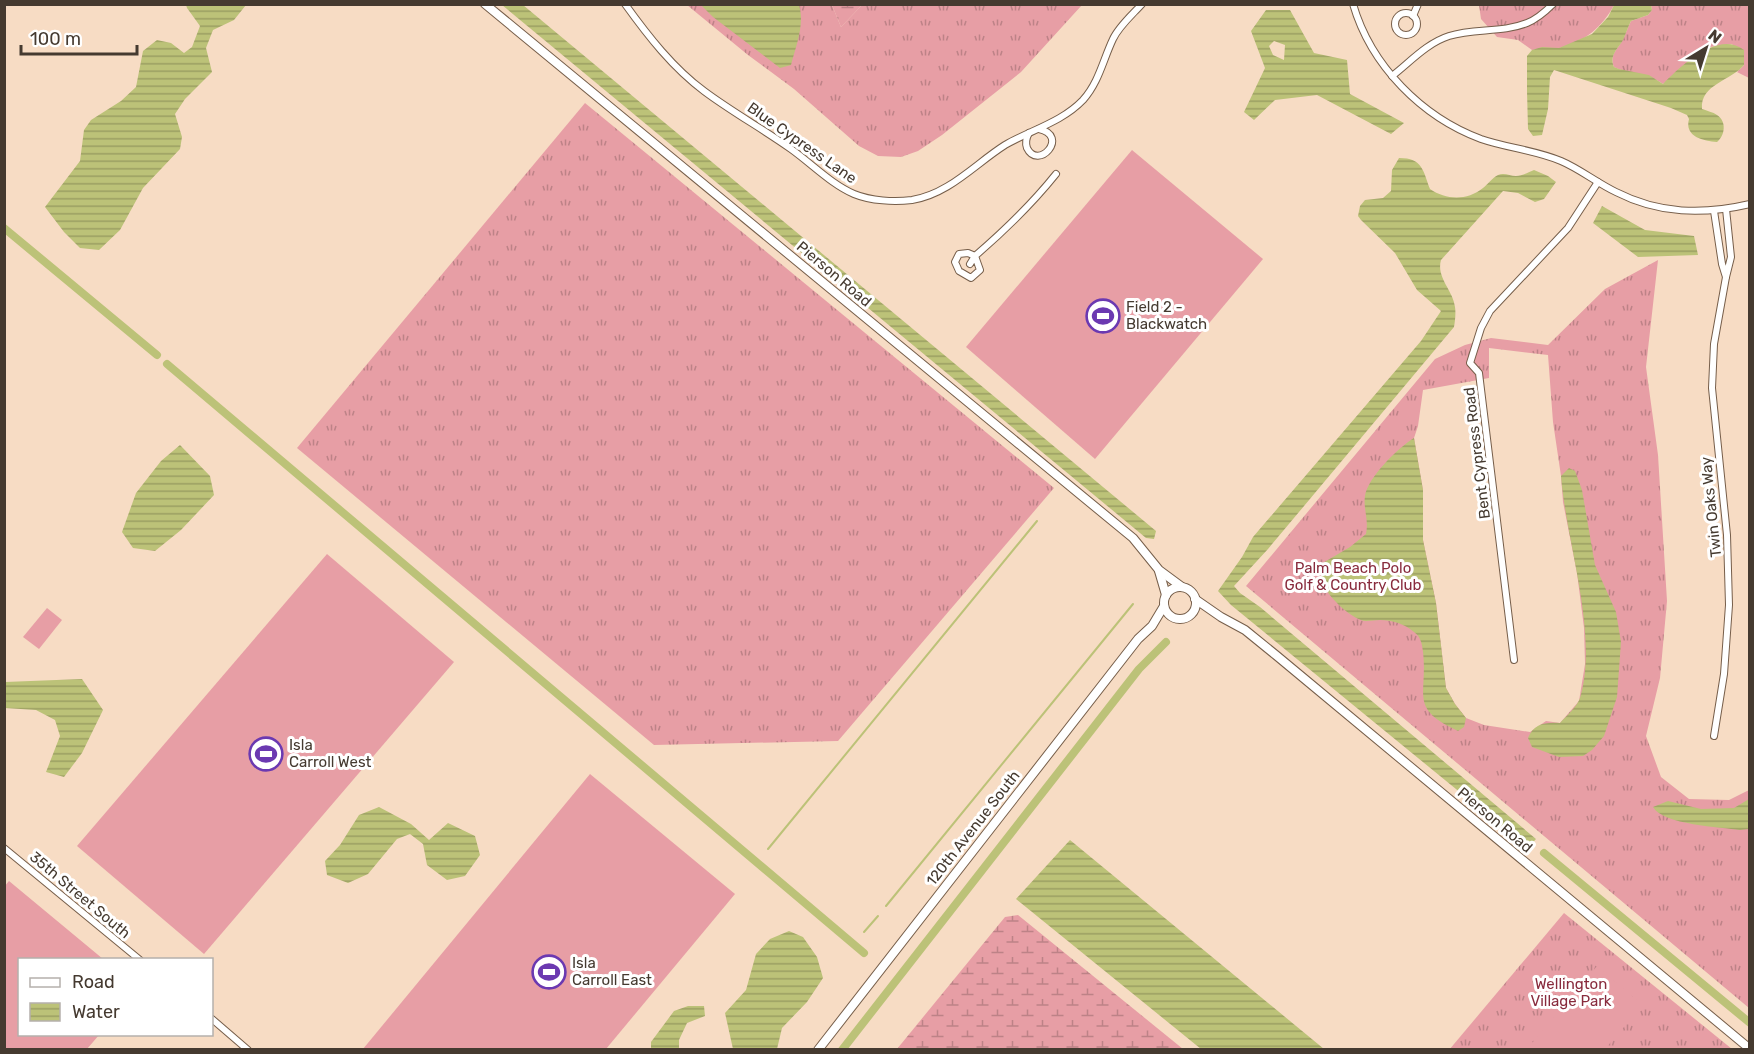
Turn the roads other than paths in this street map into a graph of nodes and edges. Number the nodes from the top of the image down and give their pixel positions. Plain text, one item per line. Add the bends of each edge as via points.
1 (485, 4) edge
2 (625, 4) edge
3 (1142, 4) edge
4 (1353, 4) edge
5 (1418, 4) edge
6 (1553, 4) edge
7 (1413, 16) dead end
8 (1392, 76) junction
9 (1037, 129) junction
10 (1029, 133) junction
11 (1056, 174) dead end
12 (1598, 182) junction
13 (1749, 204) edge
14 (1726, 209) junction
15 (1714, 211) junction
16 (975, 256) junction
17 (970, 264) dead end
18 (1726, 277) junction
19 (1159, 570) junction
20 (1182, 587) junction
21 (1166, 594) junction
22 (1195, 598) junction
23 (1164, 606) junction
24 (1192, 613) junction
25 (1173, 616) junction
26 (1221, 617) junction
27 (1152, 626) junction
28 (1514, 660) dead end
29 (1714, 736) dead end
30 (4, 848) edge
31 (138, 958) edge
32 (213, 1020) edge
33 (1749, 1049) edge
34 (248, 1050) edge
35 (818, 1050) edge

1 - 19 street, Pierson Road via 1132,538
2 - 10 street, Blue Cypress Lane via 651,41 703,90 855,194 882,201 913,200 936,193
3 - 9 street, Blue Cypress Lane via 1118,30 1096,82 1083,100 1060,119
4 - 8 street via 1372,48
5 - 7 street
6 - 8 street via 1538,17 1517,26 1440,40
8 - 12 street via 1424,107 1454,127 1491,142 1557,159
9 - 10 street, Blue Cypress Lane
9 - 10 street via 1046,131 1051,138 1047,153 1038,155 1028,149
11 - 16 street via 1034,201
12 - 15 street via 1652,206
12 - 28 street, Bent Cypress Road via 1568,228 1490,311 1470,363 1479,373
13 - 14 street
14 - 15 street
14 - 18 street, Twin Oaks Way via 1731,257
15 - 18 street, Twin Oaks Way
16 - 16 street via 959,254 955,262 959,271 970,278 980,270
16 - 17 street
18 - 29 street, Twin Oaks Way via 1714,344 1712,388 1727,535 1729,605
19 - 20 street, Pierson Road
19 - 21 street, Pierson Road
20 - 21 street
20 - 22 street
21 - 23 street
22 - 24 street
22 - 26 street, Pierson Road
23 - 25 street
23 - 27 street, 120th Avenue South
24 - 25 street
24 - 26 street, Pierson Road
25 - 27 street, 120th Avenue South
26 - 33 street, Pierson Road via 1245,630 1277,656
27 - 35 street, 120th Avenue South
30 - 31 street, 35th Street South
32 - 34 street

